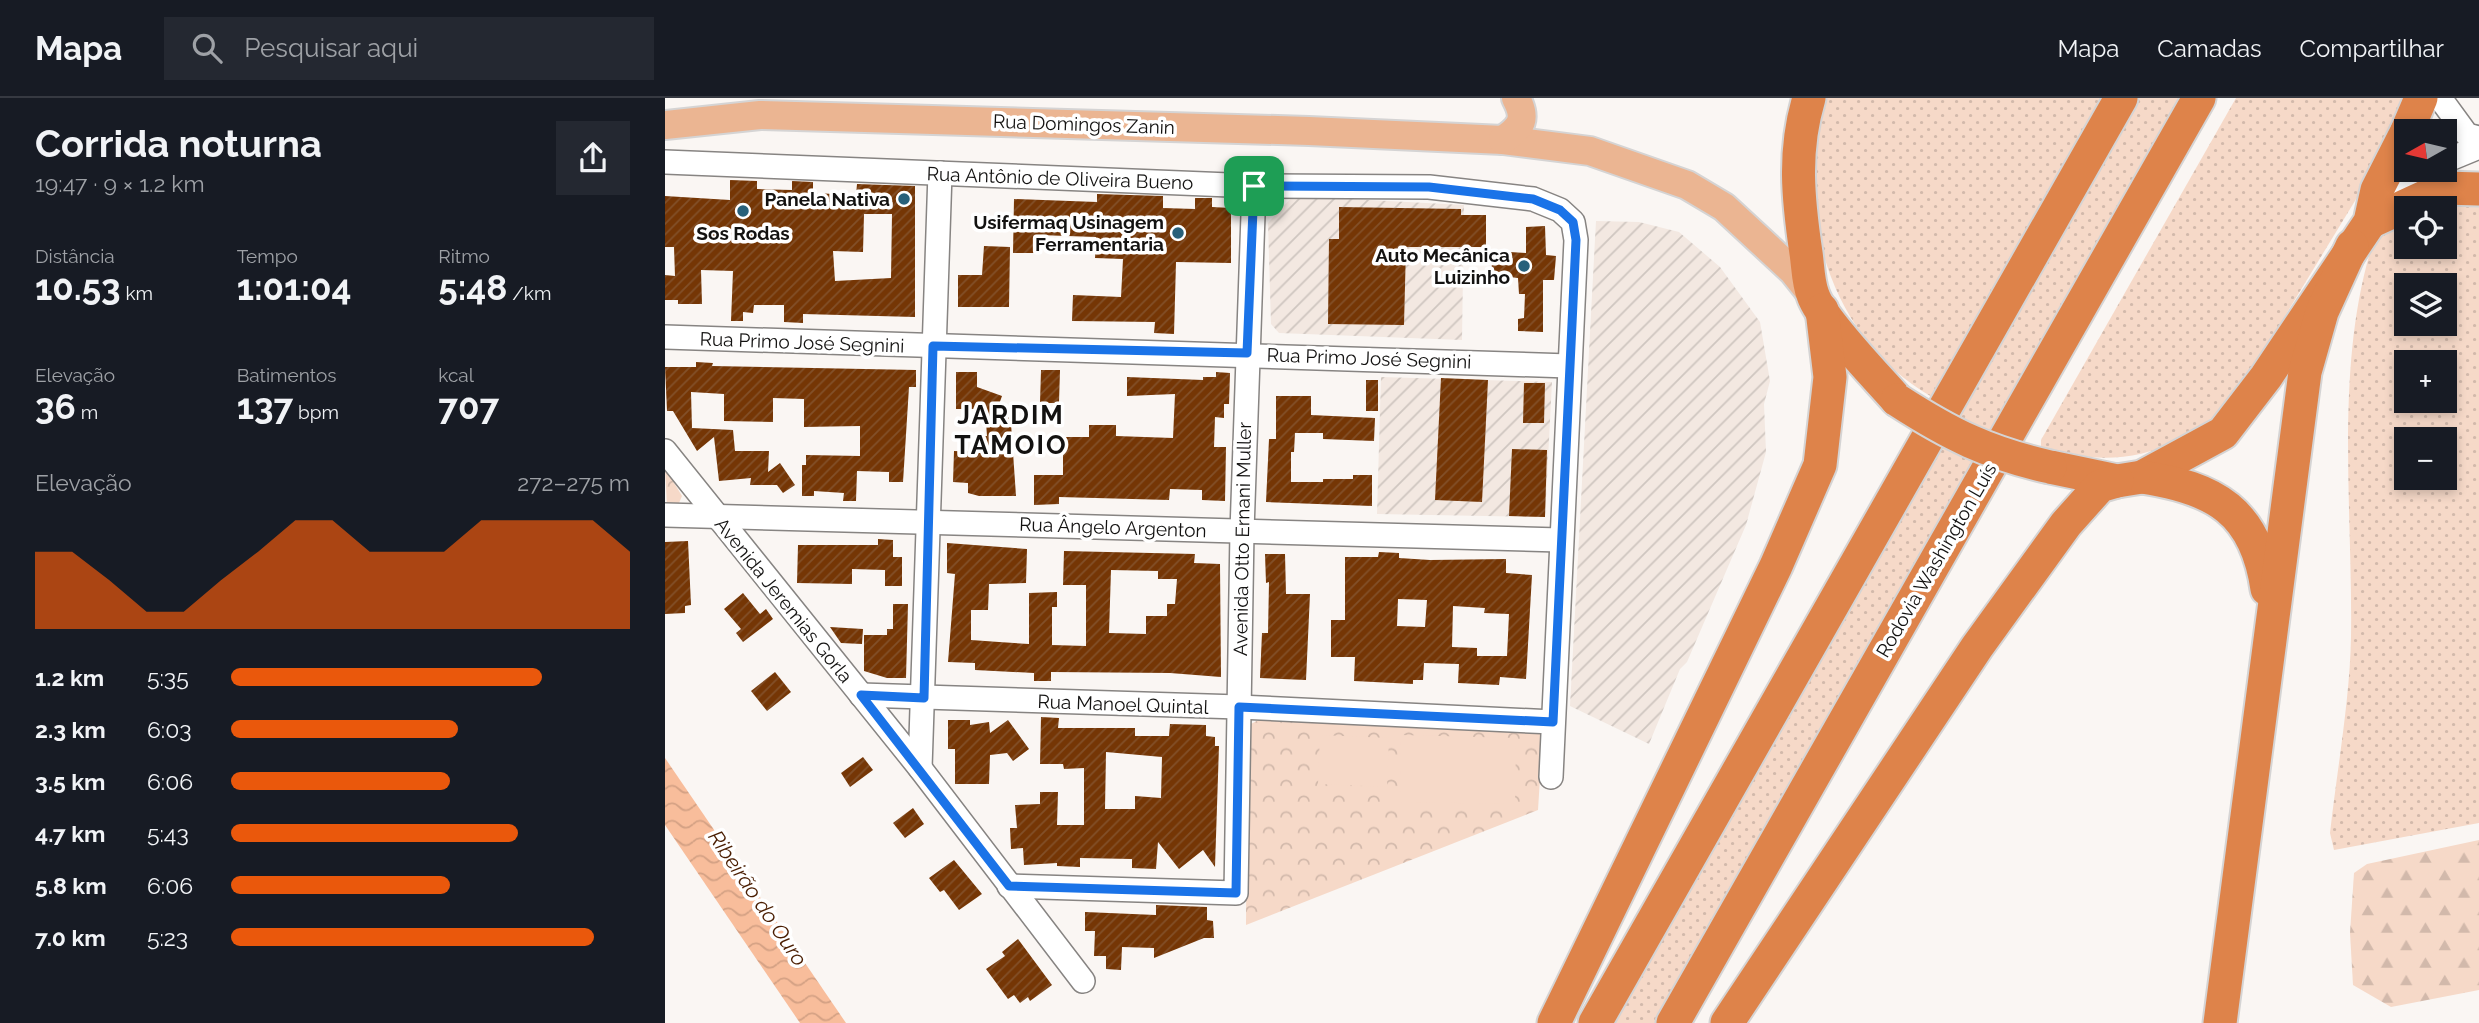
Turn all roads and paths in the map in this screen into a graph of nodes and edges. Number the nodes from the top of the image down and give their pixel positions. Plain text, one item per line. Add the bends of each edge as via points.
1 (1516, 98) edge
2 (1809, 98) edge
3 (2121, 98) edge
4 (2199, 98) edge
5 (2421, 98) edge
6 (2440, 98) edge
7 (2412, 119) edge
8 (665, 125) edge
9 (2479, 138) edge
10 (1503, 140) junction
11 (2479, 146) edge
12 (2457, 156) edge
13 (2394, 157) edge
14 (665, 162) edge
15 (940, 173) junction
16 (2396, 182) edge
17 (1254, 186) junction
18 (2479, 188) edge
19 (2377, 190) junction
20 (2361, 234) junction
21 (1817, 303) junction
22 (665, 338) edge
23 (933, 346) junction
24 (1247, 353) junction
25 (1569, 366) junction
26 (665, 451) edge
27 (2129, 479) junction
28 (665, 515) edge
29 (715, 516) junction
30 (927, 522) junction
31 (1242, 531) junction
32 (1560, 540) junction
33 (2270, 618) junction
34 (861, 695) junction
35 (924, 698) junction
36 (1239, 707) junction
37 (1553, 722) junction
38 (920, 768) junction
39 (1551, 777) dead end
40 (1009, 886) junction
41 (1083, 981) dead end
42 (1554, 1023) edge
43 (1595, 1023) edge
44 (1673, 1023) edge
45 (1727, 1023) edge
46 (2220, 1023) edge

1 - 10 main road via 1523,111 1522,122
2 - 21 highway via 1799,137 1797,175
3 - 43 highway
4 - 44 highway, Rodovia Washington Luís
5 - 7 highway
6 - 9 street via 2467,135
8 - 10 main road, Rua Domingos Zanin via 760,116
10 - 21 main road, Rua Domingos Zanin via 1590,151 1687,186 1744,224 1793,271
11 - 12 street
13 - 19 highway
14 - 15 street, Rua Antônio de Oliveira Bueno
15 - 17 street, Rua Antônio de Oliveira Bueno
15 - 23 street
16 - 19 street
17 - 24 street, Avenida Otto Ernani Muller
17 - 25 street, Rua Antônio de Oliveira Bueno via 1429,187 1533,199 1560,210 1573,222 1576,240
18 - 20 highway via 2444,188
19 - 20 highway
20 - 27 highway via 2223,433
20 - 33 highway via 2322,312 2305,372
21 - 27 highway, bridge via 1897,400 1963,439 2001,456
21 - 42 highway via 1830,377 1820,465 1776,566
22 - 23 street, Rua Primo José Segnini
23 - 24 street, Rua Primo José Segnini
23 - 30 street
24 - 25 street, Rua Primo José Segnini
24 - 31 street, Avenida Otto Ernani Muller
25 - 32 street
26 - 29 street, Avenida Jeremias Gorla
27 - 33 highway via 2177,482 2218,497 2243,521 2256,542
27 - 45 highway via 2100,485 2066,524 1977,647
28 - 29 street, Rua Ângelo Argenton
29 - 30 street, Rua Ângelo Argenton
29 - 34 street, Avenida Jeremias Gorla
30 - 31 street, Rua Ângelo Argenton
30 - 35 street
31 - 32 street, Rua Ângelo Argenton
31 - 36 street, Avenida Otto Ernani Muller
32 - 37 street
33 - 46 highway
34 - 35 street, Rua Manoel Quintal
34 - 38 street, Avenida Jeremias Gorla
35 - 36 street, Rua Manoel Quintal
35 - 38 street
36 - 37 street, Rua Manoel Quintal
36 - 40 street, Avenida Otto Ernani Muller via 1236,893
37 - 39 street
38 - 40 street, Avenida Jeremias Gorla
40 - 41 street, Avenida Jeremias Gorla

